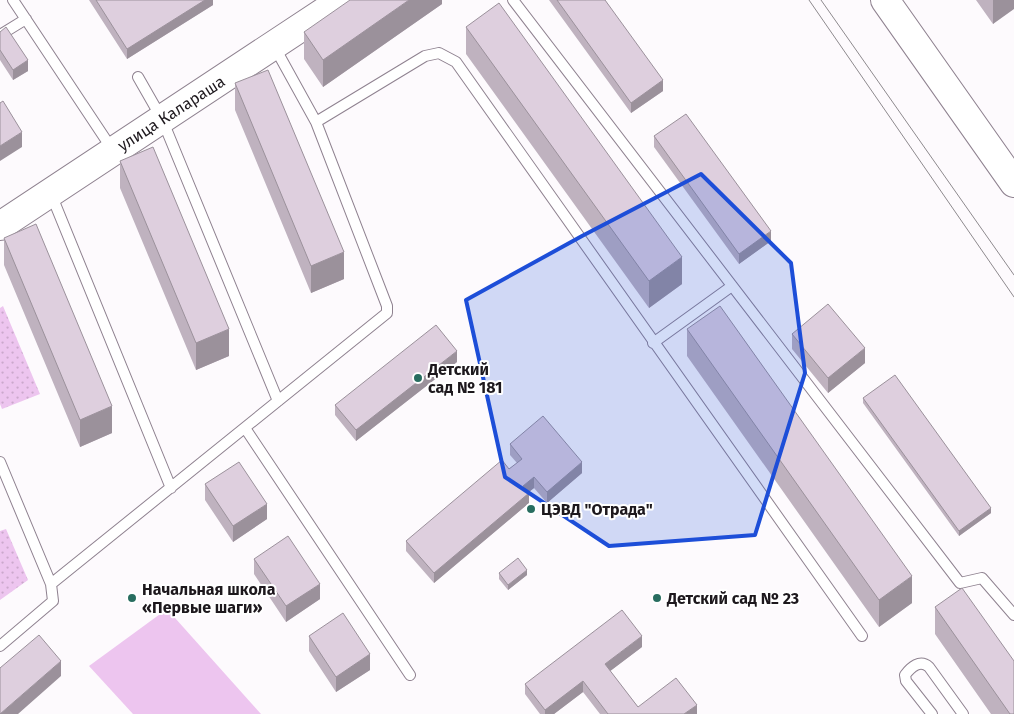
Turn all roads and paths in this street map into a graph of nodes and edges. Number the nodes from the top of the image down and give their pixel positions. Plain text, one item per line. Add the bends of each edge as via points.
1 (13, 0) edge
2 (342, 0) edge
3 (513, 0) edge
4 (885, 0) edge
5 (26, 19) junction
6 (0, 35) edge
7 (274, 45) junction
8 (138, 77) dead end
9 (162, 119) junction
10 (316, 122) junction
11 (113, 151) junction
12 (1014, 183) edge
13 (50, 193) junction
14 (0, 226) edge
15 (732, 286) junction
16 (653, 343) junction
17 (278, 401) junction
18 (245, 428) junction
19 (0, 462) edge
20 (171, 488) junction
21 (51, 584) junction
22 (1014, 615) edge
23 (862, 636) dead end
24 (0, 646) edge
25 (410, 675) dead end
26 (932, 714) edge
27 (963, 714) edge

1 - 5 lane
2 - 7 street, улица Калараша
3 - 15 lane
4 - 12 street
5 - 6 lane
5 - 11 lane
7 - 9 street, улица Калараша
7 - 10 lane
8 - 9 lane
9 - 11 street, улица Калараша
9 - 17 lane
10 - 16 lane via 424,56 439,53 456,62
10 - 17 lane via 388,309 385,316
11 - 13 street, улица Калараша
13 - 14 street, улица Калараша
13 - 20 lane
15 - 16 lane
15 - 22 lane via 960,583 982,578
16 - 23 lane
17 - 18 lane
18 - 20 lane
18 - 25 lane
19 - 21 lane
20 - 21 lane
21 - 24 lane via 53,601
26 - 27 lane via 906,681 905,675 916,664 929,667

